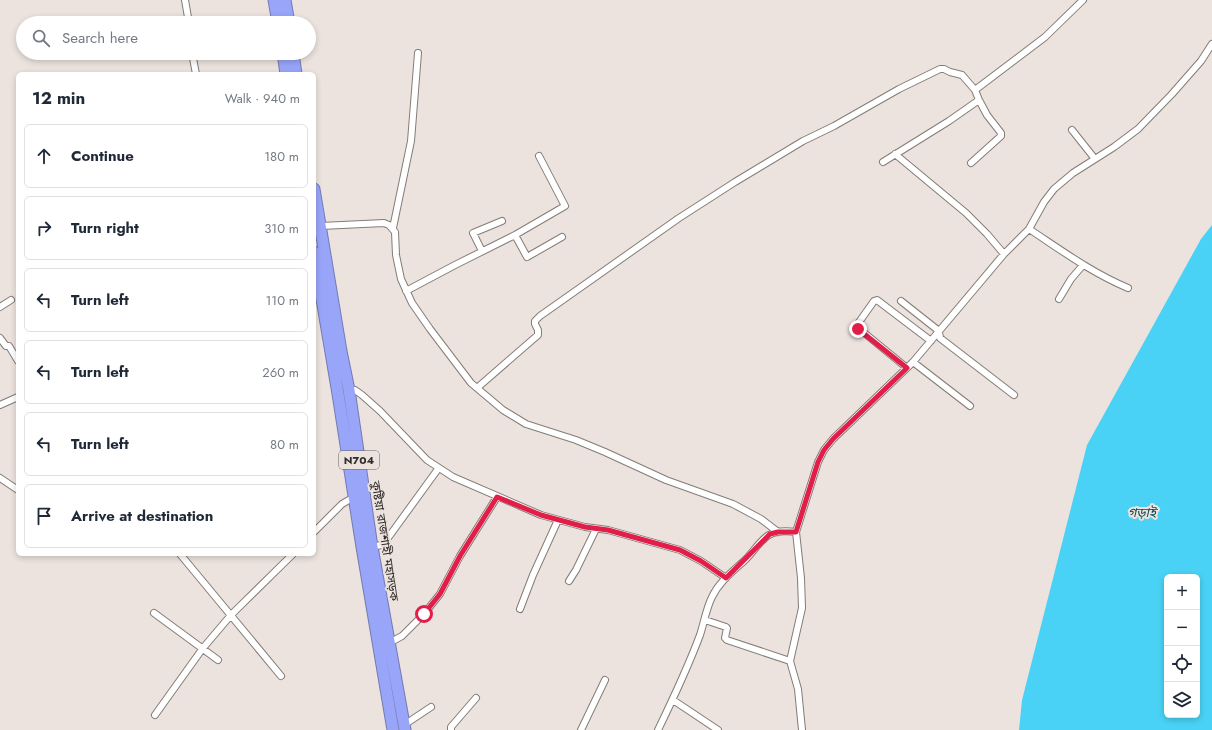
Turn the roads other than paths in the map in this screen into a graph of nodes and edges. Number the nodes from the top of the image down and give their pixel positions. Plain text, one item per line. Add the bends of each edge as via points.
1 (186, 0) edge
2 (274, 0) edge
3 (285, 0) edge
4 (1083, 0) edge
5 (188, 16) edge
6 (277, 16) edge
7 (288, 16) edge
8 (1212, 44) edge
9 (418, 52) dead end
10 (193, 60) edge
11 (284, 60) edge
12 (294, 60) edge
13 (196, 72) edge
14 (286, 72) edge
15 (296, 72) edge
16 (975, 90) junction
17 (979, 100) junction
18 (1072, 130) dead end
19 (895, 154) junction
20 (539, 156) dead end
21 (1095, 159) junction
22 (883, 162) dead end
23 (971, 162) dead end
24 (316, 207) edge
25 (502, 221) dead end
26 (320, 226) junction
27 (392, 228) junction
28 (1029, 229) junction
29 (514, 235) junction
30 (562, 237) dead end
31 (482, 251) junction
32 (1004, 254) junction
33 (316, 264) edge
34 (1084, 265) junction
35 (1128, 288) dead end
36 (406, 291) junction
37 (1059, 299) dead end
38 (11, 300) dead end
39 (902, 301) dead end
40 (0, 307) edge
41 (938, 331) junction
42 (0, 338) edge
43 (931, 341) junction
44 (16, 358) edge
45 (913, 362) junction
46 (907, 368) junction
47 (477, 388) junction
48 (349, 390) junction
49 (1014, 395) dead end
50 (16, 398) edge
51 (0, 405) edge
52 (970, 406) dead end
53 (438, 469) junction
54 (0, 478) edge
55 (16, 489) edge
56 (354, 497) junction
57 (497, 497) junction
58 (558, 520) junction
59 (363, 522) junction
60 (596, 528) junction
61 (316, 530) edge
62 (778, 532) junction
63 (796, 532) junction
64 (372, 547) junction
65 (182, 556) edge
66 (291, 556) edge
67 (726, 578) junction
68 (569, 581) dead end
69 (520, 609) dead end
70 (154, 613) dead end
71 (231, 615) junction
72 (705, 620) junction
73 (389, 643) junction
74 (203, 648) junction
75 (218, 660) dead end
76 (790, 661) junction
77 (281, 676) dead end
78 (605, 680) dead end
79 (476, 698) dead end
80 (673, 700) junction
81 (431, 707) dead end
82 (155, 715) dead end
83 (404, 728) edge
84 (393, 730) edge
85 (451, 730) edge
86 (581, 730) edge
87 (658, 730) edge
88 (718, 730) edge
89 (802, 730) edge

1 - 5 street
2 - 6 highway
3 - 7 highway
4 - 16 street via 1045,37
8 - 21 street via 1201,61 1138,129
9 - 27 street via 411,141
10 - 13 street
11 - 14 highway
12 - 15 highway
16 - 17 street
16 - 47 street via 962,75 940,69 803,141 679,218 540,316 535,321 538,335
17 - 19 street
17 - 23 street via 1001,136
18 - 21 street
19 - 22 street
19 - 32 street via 966,212
20 - 29 street via 565,206
21 - 28 street via 1054,189
24 - 26 highway, কুষ্টিয়া রাজশাহী মহাসড়ক / N704
25 - 31 street via 473,233
26 - 27 street via 384,223
26 - 48 highway, কুষ্টিয়া রাজশাহী মহাসড়ক / N704
27 - 36 street via 395,232 401,279
28 - 32 street
28 - 34 street
29 - 30 street via 527,257
29 - 31 street
31 - 36 street
32 - 41 street
33 - 56 highway, কুষ্টিয়া রাজশাহী মহাসড়ক / N704
34 - 35 street
34 - 37 street via 1071,279
36 - 47 street via 430,329
38 - 40 street
39 - 41 street
41 - 43 street
41 - 49 street via 940,338
42 - 44 street
43 - 45 street
43 - 46 street via 877,300 874,301 857,327
45 - 46 street
45 - 52 street
46 - 63 street via 824,450
47 - 62 street via 503,410 526,424 576,440 666,480 733,504 761,519
48 - 53 street via 355,390 362,395
48 - 59 highway, কুষ্টিয়া রাজশাহী মহাসড়ক / N704
50 - 51 street
53 - 57 street
53 - 64 street via 385,542
54 - 55 street
56 - 59 highway, কুষ্টিয়া রাজশাহী মহাসড়ক / N704
56 - 61 street via 342,504
57 - 58 street
57 - 73 street via 460,556 440,594 402,636
58 - 60 street
58 - 69 street via 532,575
59 - 64 highway, কুষ্টিয়া রাজশাহী মহাসড়ক / N704
59 - 84 highway, কুষ্টিয়া রাজশাহী মহাসড়ক / N704
60 - 67 street via 680,550
60 - 68 street
62 - 63 street
62 - 67 street via 765,538
63 - 76 street via 802,602
64 - 73 highway, কুষ্টিয়া রাজশাহী মহাসড়ক / N704
65 - 71 street
66 - 71 street
67 - 72 street via 712,597
70 - 74 street
71 - 74 street
71 - 77 street
72 - 76 street via 726,627 727,640
72 - 80 street
73 - 83 highway, কুষ্টিয়া রাজশাহী মহাসড়ক / N704
74 - 75 street
74 - 82 street
76 - 89 street via 798,689
78 - 86 street
79 - 85 street
80 - 87 street
80 - 88 street
81 - 83 street

